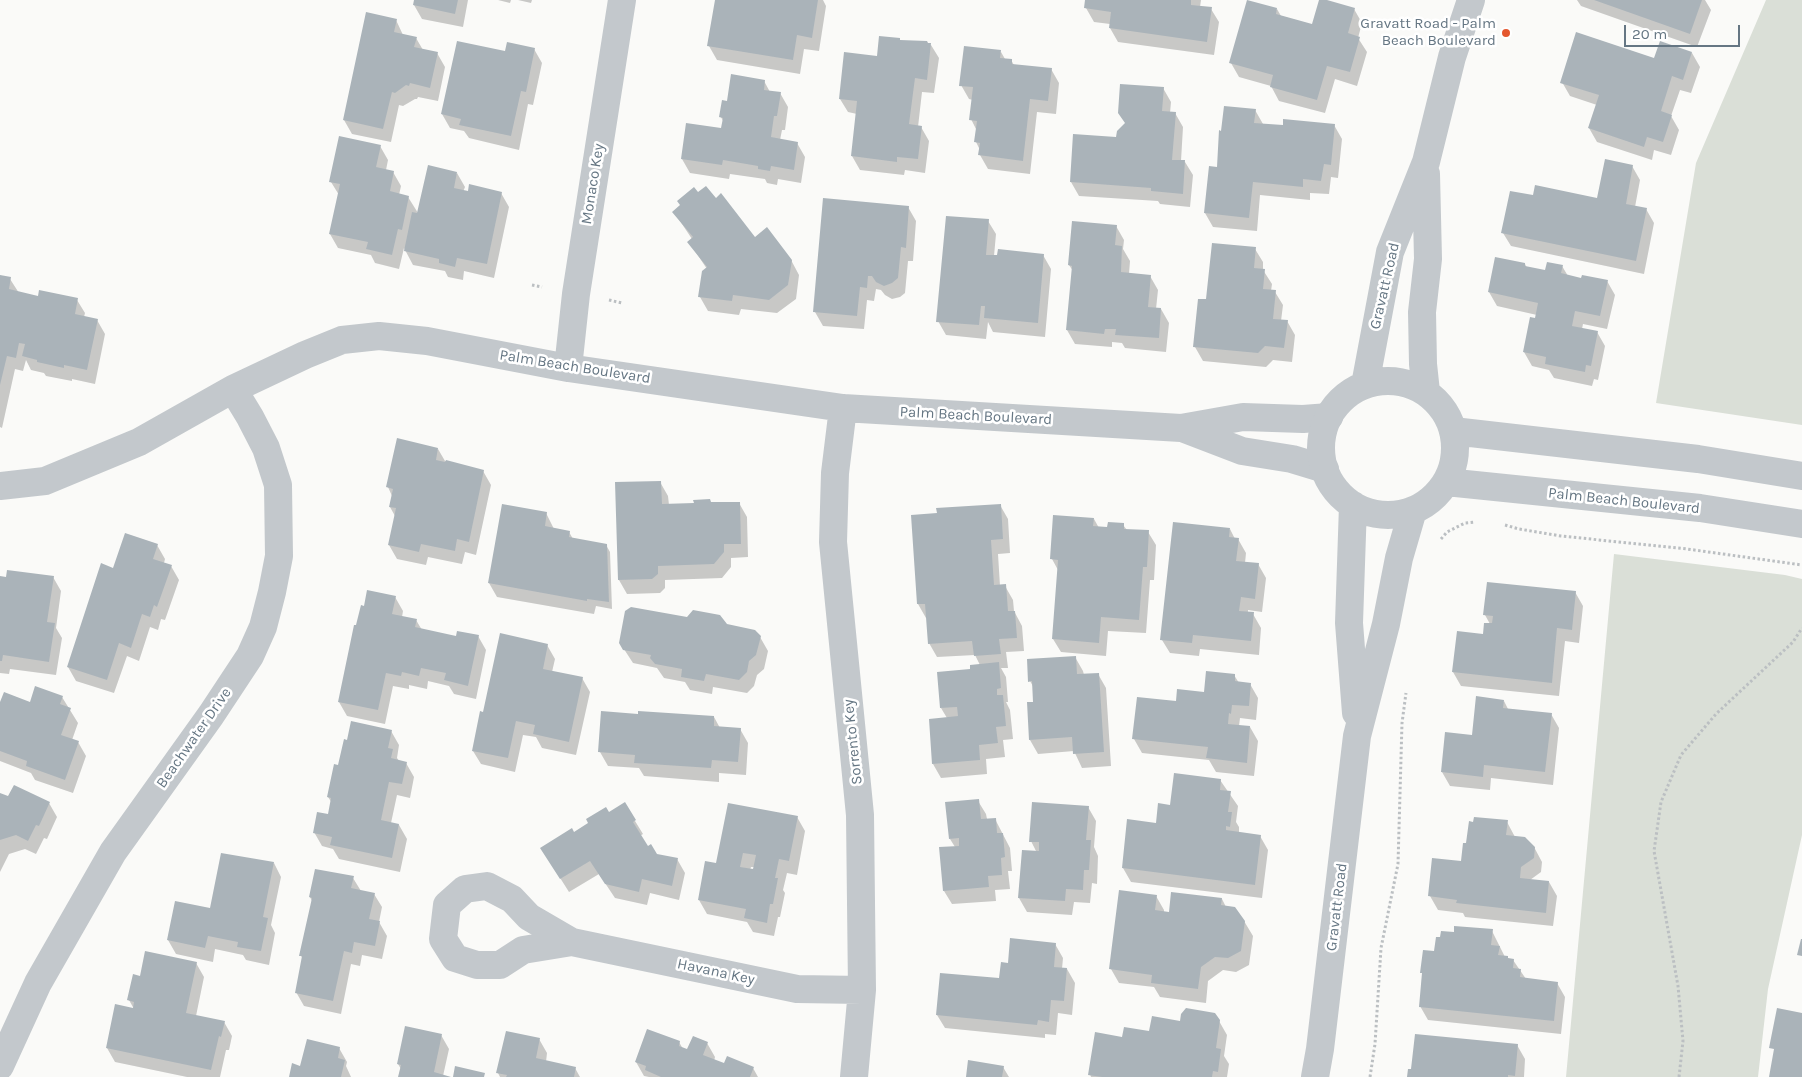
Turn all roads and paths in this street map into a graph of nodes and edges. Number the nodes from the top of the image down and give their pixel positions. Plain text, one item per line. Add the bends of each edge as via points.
1 (622, 0) edge
2 (1471, 0) edge
3 (1426, 162) junction
4 (568, 368) junction
5 (1365, 385) junction
6 (233, 389) junction
7 (1426, 392) junction
8 (843, 408) junction
9 (1329, 417) junction
10 (1181, 428) junction
11 (1453, 431) junction
12 (1325, 469) junction
13 (1802, 476) edge
14 (1446, 482) junction
15 (0, 486) edge
16 (1353, 505) junction
17 (1413, 510) junction
18 (1482, 521) dead end
19 (1497, 522) dead end
20 (1802, 524) edge
21 (1438, 542) dead end
22 (1802, 565) edge
23 (1802, 628) edge
24 (1406, 690) dead end
25 (1357, 736) junction
26 (572, 942) dead end
27 (862, 990) junction
28 (0, 1066) edge
29 (854, 1077) edge
30 (1316, 1077) edge
31 (1370, 1077) edge
32 (1679, 1077) edge

1 - 4 street, Monaco Key
2 - 3 street, Gravatt Road via 1452,57
3 - 5 street, Gravatt Road via 1390,252
3 - 7 street, Gravatt Road via 1428,259 1422,312 1422,364
4 - 6 street, Palm Beach Boulevard via 427,341 379,336 342,340
4 - 8 street, Palm Beach Boulevard
5 - 7 street via 1386,380 1406,383
5 - 9 street via 1350,392
6 - 15 street, Palm Beach Boulevard via 139,442 45,481
6 - 28 street, Beachwater Drive via 266,448 278,485 279,556 263,627 250,656 211,715 113,852 38,983
7 - 11 street via 1447,416
8 - 10 street, Palm Beach Boulevard
8 - 27 street, Sorrento Key via 835,474 833,542 860,815
9 - 10 street, Palm Beach Boulevard via 1243,417
9 - 12 street via 1322,434
10 - 12 street, Palm Beach Boulevard via 1242,451 1292,459
11 - 13 street via 1698,459
11 - 14 street via 1455,448
12 - 16 street via 1336,490
14 - 17 street via 1432,498
14 - 20 street, Palm Beach Boulevard via 1700,508
16 - 17 street via 1372,513 1393,515
16 - 25 street, Gravatt Road via 1349,623
17 - 25 street, Gravatt Road
18 - 21 path via 1465,523
19 - 22 path via 1561,536
23 - 32 path via 1793,642 1716,714 1681,755 1661,802 1654,851 1678,986 1683,1041
24 - 31 path via 1398,864 1381,948
25 - 30 street, Gravatt Road
26 - 27 street, Havana Key via 797,989
27 - 29 street, Sorrento Key

